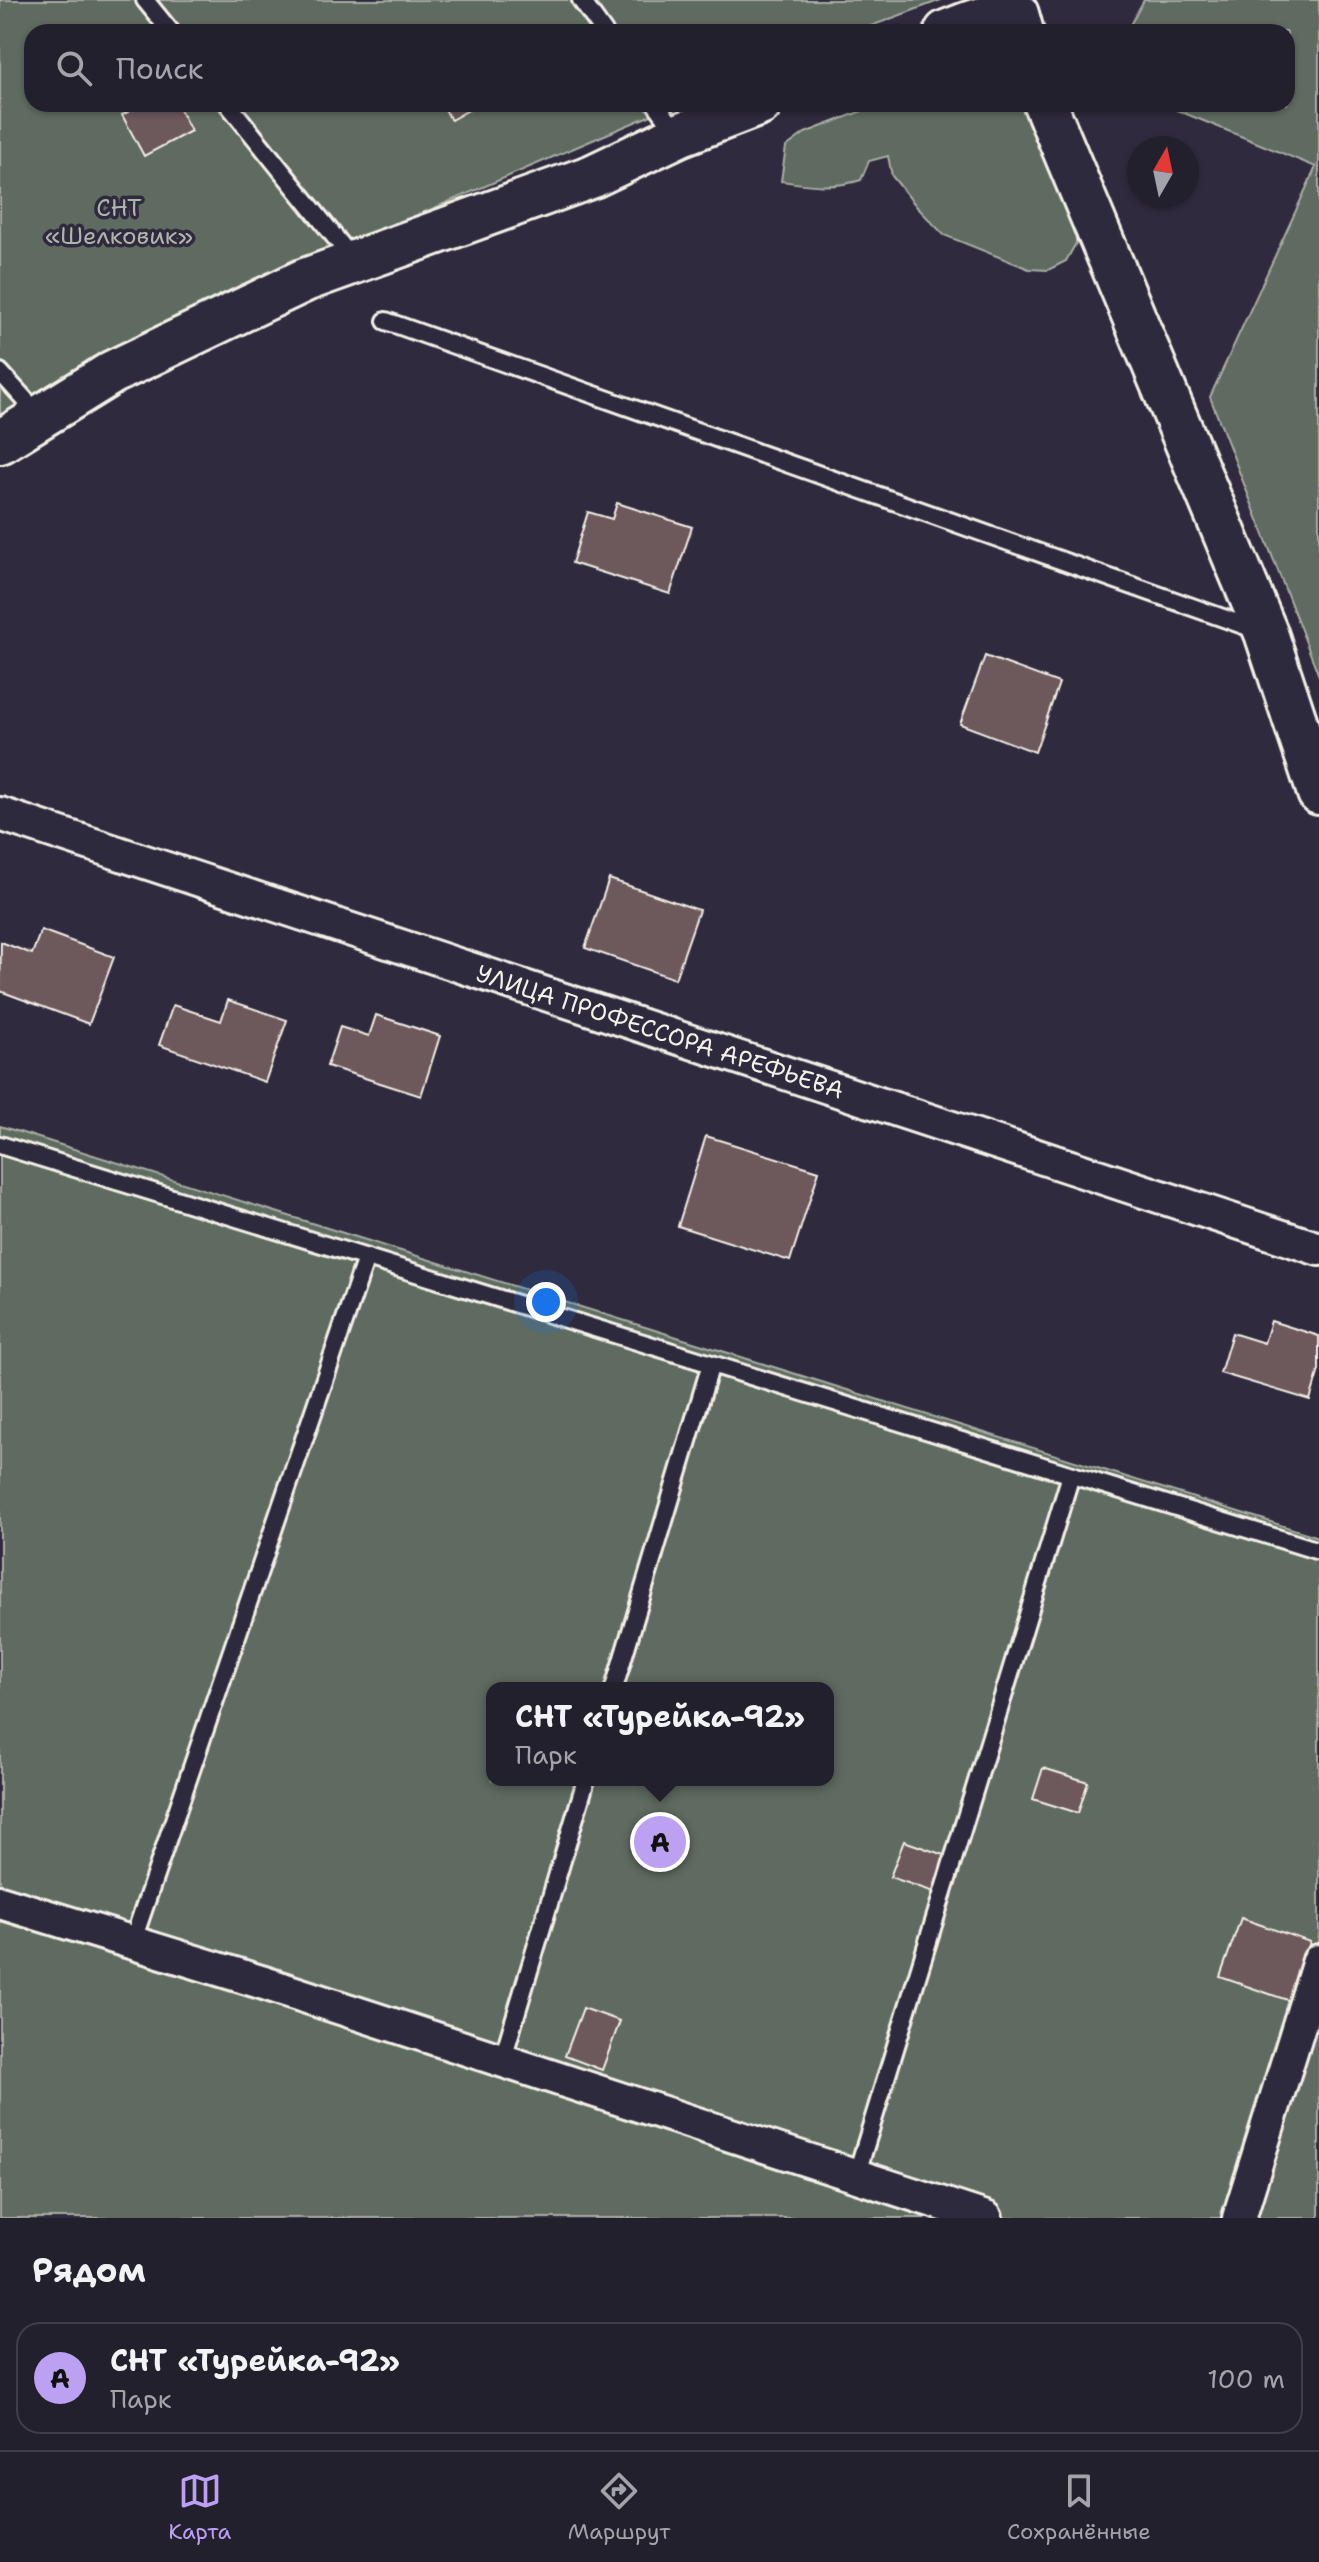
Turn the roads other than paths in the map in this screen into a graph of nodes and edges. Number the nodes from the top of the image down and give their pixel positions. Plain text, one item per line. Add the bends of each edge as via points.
1 (145, 0) edge
2 (581, 0) edge
3 (1015, 15) edge
4 (164, 24) edge
5 (598, 24) edge
6 (967, 24) edge
7 (234, 112) edge
8 (714, 112) edge
9 (1048, 112) edge
10 (668, 120) edge
11 (356, 263) junction
12 (386, 321) dead end
13 (0, 372) edge
14 (40, 415) junction
15 (0, 442) edge
16 (1266, 633) junction
17 (1319, 793) edge
18 (0, 814) edge
19 (0, 1145) edge
20 (1319, 1249) edge
21 (366, 1258) junction
22 (711, 1364) junction
23 (1071, 1475) junction
24 (1319, 1551) edge
25 (616, 1682) edge
26 (584, 1786) edge
27 (0, 1902) edge
28 (132, 1943) junction
29 (1319, 1961) edge
30 (502, 2061) junction
31 (856, 2176) junction
32 (986, 2218) edge
33 (1239, 2218) edge

1 - 4 lane
2 - 5 lane
3 - 6 street
7 - 11 lane
8 - 10 street
9 - 16 street
10 - 11 street via 593,176
11 - 14 street via 305,280 113,372
12 - 16 lane
13 - 14 lane
14 - 15 street
16 - 17 street
18 - 20 street, УЛИЦА ПРОФЕССОРА АРЕФЬЕВА
19 - 21 lane
21 - 22 lane
21 - 28 lane
22 - 23 lane
22 - 25 lane
23 - 24 lane
23 - 31 lane
26 - 30 lane
27 - 28 street
28 - 30 street
29 - 33 street
30 - 31 street
31 - 32 street

